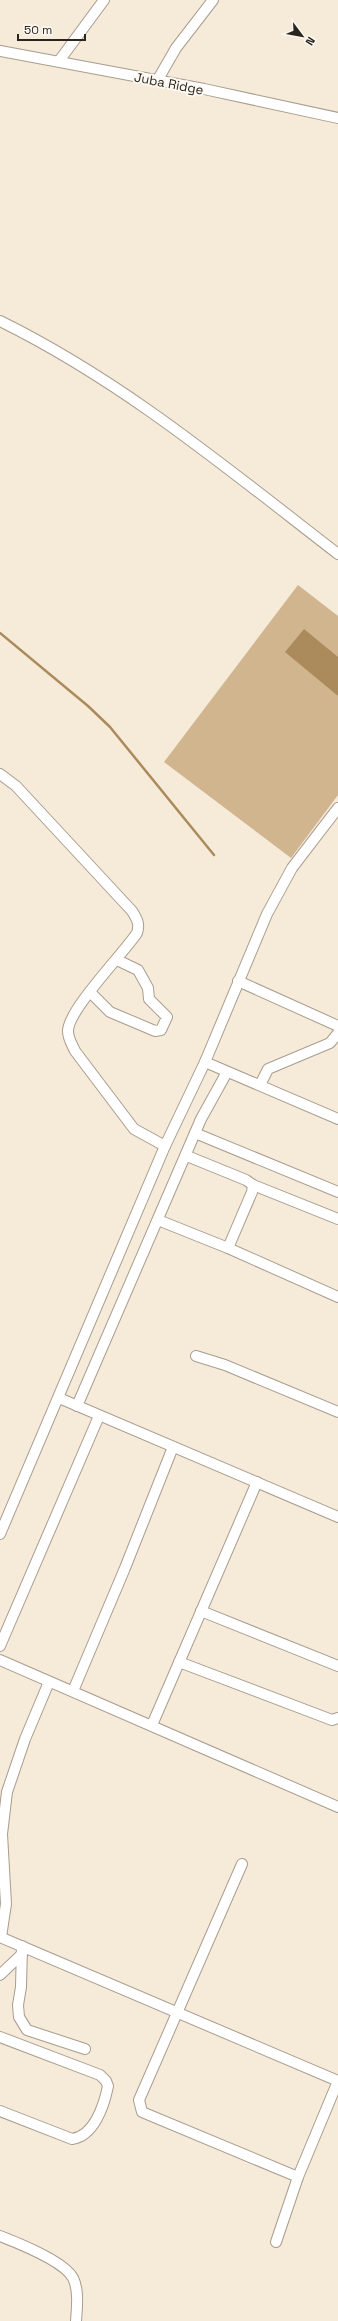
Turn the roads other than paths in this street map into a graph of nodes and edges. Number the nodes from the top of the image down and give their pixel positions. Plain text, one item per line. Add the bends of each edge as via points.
1 (104, 0) edge
2 (213, 0) edge
3 (0, 51) edge
4 (59, 61) junction
5 (157, 81) junction
6 (338, 118) edge
7 (0, 321) edge
8 (338, 554) edge
9 (0, 774) edge
10 (338, 808) edge
11 (117, 960) junction
12 (238, 981) junction
13 (90, 992) junction
14 (338, 1026) edge
15 (338, 1034) edge
16 (205, 1062) junction
17 (227, 1072) junction
18 (260, 1085) junction
19 (338, 1119) edge
20 (195, 1133) junction
21 (165, 1146) junction
22 (187, 1156) junction
23 (253, 1185) junction
24 (338, 1192) edge
25 (338, 1219) edge
26 (158, 1220) junction
27 (228, 1248) junction
28 (338, 1297) edge
29 (196, 1356) dead end
30 (59, 1398) junction
31 (77, 1406) junction
32 (338, 1412) edge
33 (99, 1416) junction
34 (173, 1447) junction
35 (256, 1482) junction
36 (338, 1517) edge
37 (0, 1534) edge
38 (201, 1611) junction
39 (0, 1646) edge
40 (0, 1660) edge
41 (179, 1662) junction
42 (338, 1666) edge
43 (49, 1682) junction
44 (73, 1691) junction
45 (338, 1718) edge
46 (152, 1725) junction
47 (338, 1807) edge
48 (242, 1864) dead end
49 (1, 1937) edge
50 (22, 1950) junction
51 (0, 1975) edge
52 (177, 2012) junction
53 (0, 2037) edge
54 (85, 2048) dead end
55 (0, 2111) edge
56 (298, 2177) junction
57 (0, 2236) edge
58 (276, 2242) dead end
59 (76, 2321) edge

1 - 4 street
2 - 5 street via 176,48
3 - 4 street, Juba Ridge
4 - 5 street, Juba Ridge
5 - 6 street, Juba Ridge
7 - 8 street via 70,358 149,410 213,455
9 - 11 street via 21,792 138,919 137,934
10 - 12 street via 292,868 267,914
11 - 13 street
11 - 13 street via 132,966 141,974 149,992 149,999 167,1017 161,1030 155,1032 116,1016
12 - 14 street
12 - 16 street
13 - 21 street via 71,1020 69,1040 134,1129
15 - 18 street via 330,1043 273,1066 265,1073
16 - 17 street
16 - 21 street
17 - 18 street
17 - 20 street
18 - 19 street
20 - 22 street
20 - 24 street
21 - 30 street
22 - 23 street
22 - 26 street
23 - 25 street
23 - 27 street
26 - 27 street
26 - 31 street
27 - 28 street
29 - 32 street via 225,1365
30 - 31 street
30 - 37 street
31 - 33 street
33 - 34 street
33 - 39 street
34 - 35 street
34 - 44 street
35 - 36 street
35 - 38 street
38 - 41 street
38 - 42 street
40 - 43 street
41 - 45 street via 332,1720
41 - 46 street
43 - 44 street
43 - 49 street via 24,1739 7,1792 2,1834 6,1904
44 - 46 street
46 - 47 street
48 - 52 street
49 - 50 street
50 - 51 street
50 - 52 street
50 - 54 street via 19,2017 28,2030
52 - 56 street via 139,2100 142,2112
52 - 56 street via 338,2081
53 - 55 street via 100,2075 108,2086 92,2128 80,2138 72,2140
56 - 58 street
57 - 59 street via 38,2251 72,2276 76,2290

